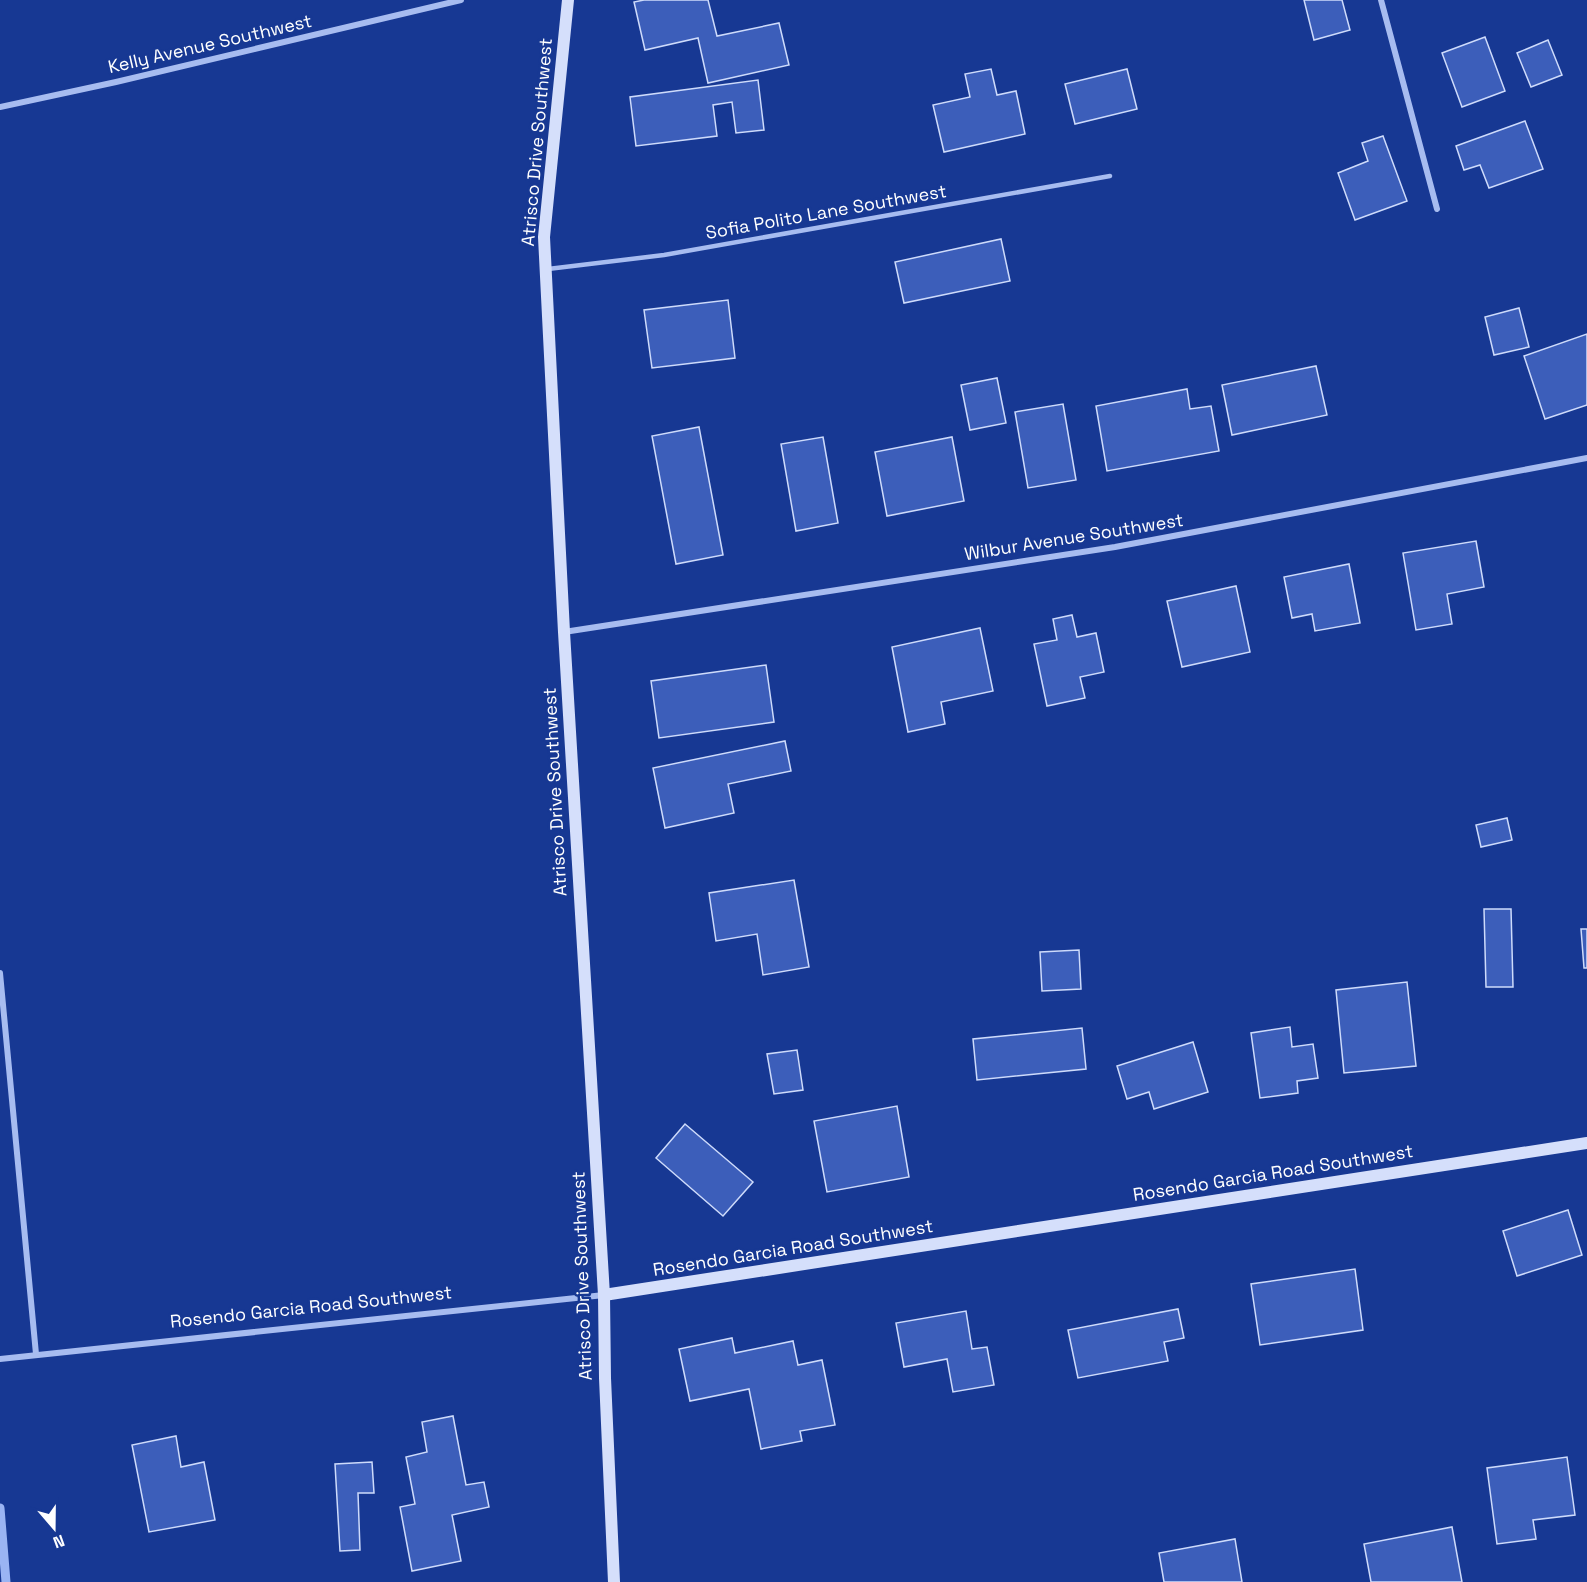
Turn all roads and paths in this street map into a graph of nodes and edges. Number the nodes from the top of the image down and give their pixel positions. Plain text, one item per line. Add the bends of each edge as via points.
1 (461, 0) edge
2 (568, 0) edge
3 (1381, 0) edge
4 (0, 107) edge
5 (1110, 176) dead end
6 (1437, 209) dead end
7 (545, 269) junction
8 (1587, 458) edge
9 (564, 632) junction
10 (0, 973) edge
11 (1587, 1143) edge
12 (604, 1295) junction
13 (36, 1354) junction
14 (0, 1359) edge
15 (614, 1582) edge

1 - 4 street, Kelly Avenue Southwest
2 - 7 street, Atrisco Drive Southwest via 544,237
3 - 6 street
5 - 7 lane, Sofia Polito Lane Southwest via 664,255
7 - 9 street, Atrisco Drive Southwest
8 - 9 street, Wilbur Avenue Southwest via 1115,547
9 - 12 street, Atrisco Drive Southwest
10 - 13 street
11 - 12 street, Rosendo Garcia Road Southwest
12 - 13 street, Rosendo Garcia Road Southwest
12 - 15 street, Atrisco Drive Southwest
13 - 14 street, Rosendo Garcia Road Southwest

